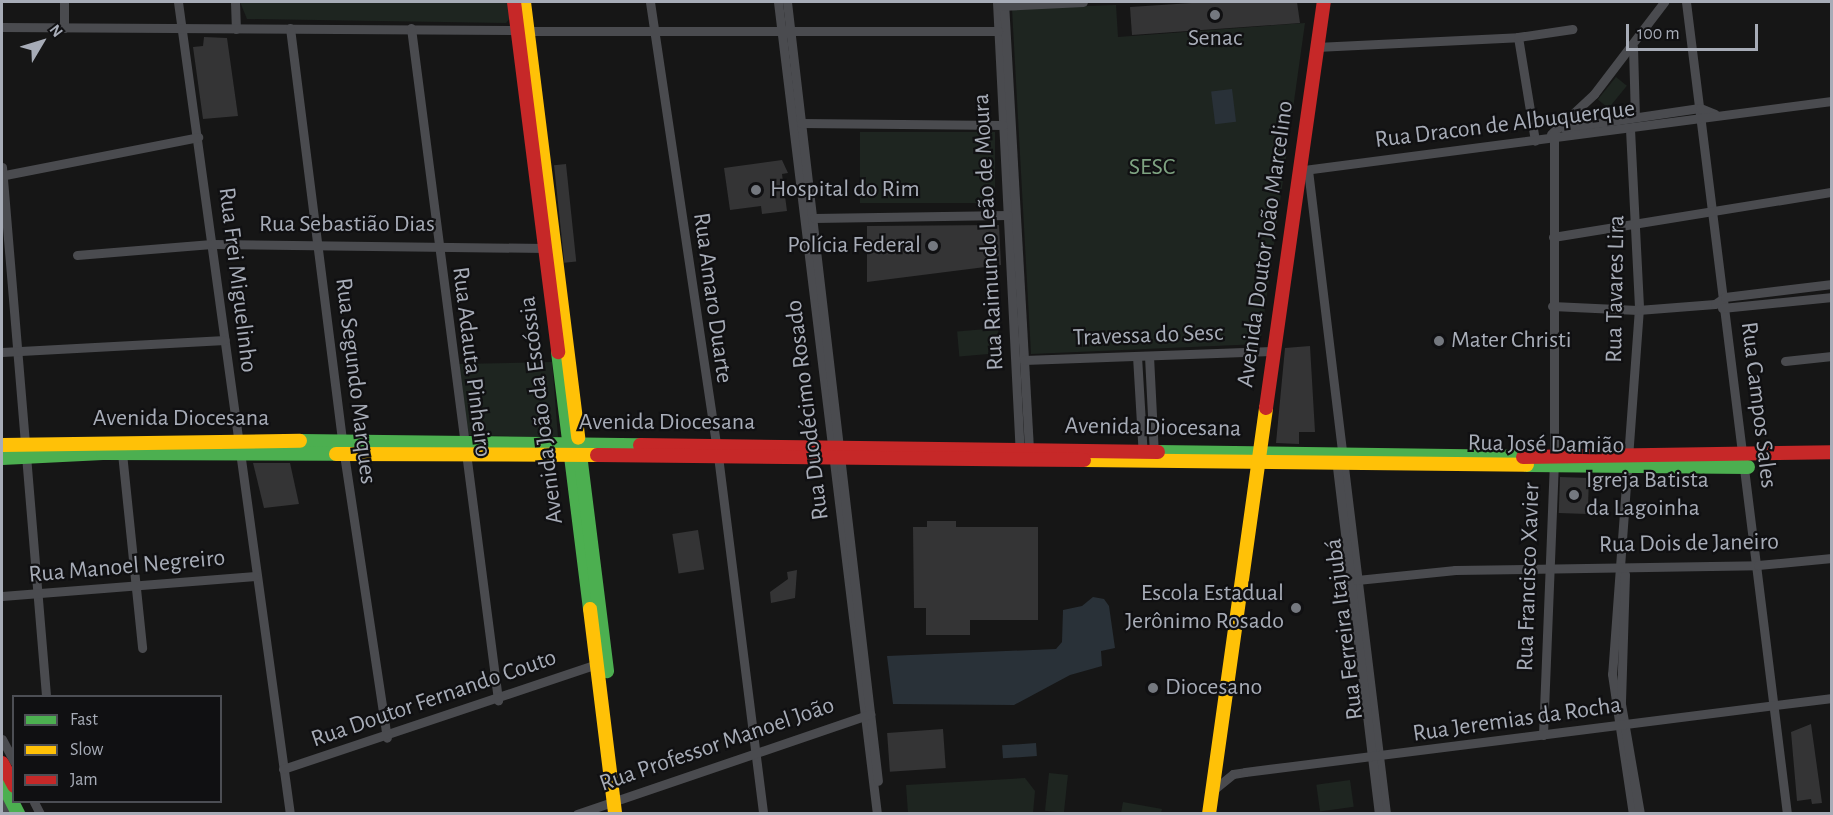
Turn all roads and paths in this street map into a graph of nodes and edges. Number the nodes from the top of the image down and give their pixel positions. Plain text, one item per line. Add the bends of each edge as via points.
1 (64, 2) edge
2 (178, 2) edge
3 (235, 2) edge
4 (514, 2) edge
5 (524, 2) edge
6 (650, 2) edge
7 (778, 2) edge
8 (787, 2) edge
9 (1083, 2) edge
10 (1324, 2) edge
11 (1664, 2) edge
12 (1686, 2) edge
13 (1001, 4) edge
14 (2, 27) edge
15 (64, 28) junction
16 (290, 28) junction
17 (411, 28) junction
18 (182, 29) junction
19 (236, 29) junction
20 (654, 29) junction
21 (1572, 29) dead end
22 (523, 30) junction
23 (999, 31) junction
24 (786, 32) junction
25 (1518, 38) junction
26 (1317, 47) junction
27 (1633, 47) junction
28 (1832, 101) edge
29 (1700, 108) junction
30 (1715, 114) junction
31 (1635, 117) junction
32 (1701, 121) junction
33 (801, 123) junction
34 (1003, 125) junction
35 (1630, 129) junction
36 (1556, 133) junction
37 (198, 137) junction
38 (1538, 140) junction
39 (1303, 170) junction
40 (3, 171) edge
41 (1832, 192) edge
42 (1713, 211) junction
43 (1008, 215) junction
44 (814, 218) junction
45 (1638, 224) junction
46 (1553, 237) junction
47 (212, 244) junction
48 (318, 244) junction
49 (436, 245) junction
50 (546, 248) junction
51 (77, 255) dead end
52 (1832, 284) edge
53 (1725, 297) junction
54 (1832, 297) edge
55 (1715, 304) junction
56 (1552, 306) junction
57 (1638, 310) junction
58 (1727, 310) junction
59 (225, 340) junction
60 (20, 350) junction
61 (1274, 351) junction
62 (2, 352) edge
63 (1137, 356) junction
64 (1149, 356) junction
65 (1832, 356) edge
66 (1024, 360) junction
67 (1785, 361) dead end
68 (2, 445) edge
69 (103, 447) junction
70 (239, 448) junction
71 (343, 448) junction
72 (26, 449) junction
73 (462, 449) junction
74 (575, 450) junction
75 (717, 451) junction
76 (836, 452) junction
77 (1832, 452) edge
78 (122, 453) junction
79 (1024, 454) junction
80 (1341, 455) junction
81 (1148, 456) junction
82 (1260, 457) junction
83 (2, 458) edge
84 (1629, 461) junction
85 (1832, 461) edge
86 (1554, 462) junction
87 (1746, 462) junction
88 (1832, 558) edge
89 (1758, 565) junction
90 (1547, 566) junction
91 (1623, 567) junction
92 (255, 576) junction
93 (1357, 580) junction
94 (135, 585) junction
95 (38, 595) junction
96 (2, 596) edge
97 (142, 648) dead end
98 (597, 664) junction
99 (46, 695) dead end
100 (1832, 698) edge
101 (498, 700) junction
102 (1774, 705) junction
103 (867, 715) junction
104 (1620, 725) junction
105 (1544, 735) junction
106 (387, 738) junction
107 (2, 739) edge
108 (756, 750) junction
109 (12, 758) edge
110 (1376, 759) junction
111 (2, 763) edge
112 (283, 769) junction
113 (2, 782) edge
114 (12, 782) edge
115 (1212, 790) junction
116 (12, 801) edge
117 (2, 802) edge
118 (619, 807) edge
119 (8, 813) edge
120 (290, 813) edge
121 (577, 813) edge
122 (763, 813) edge
123 (876, 813) edge
124 (882, 813) edge
125 (1209, 813) edge
126 (1379, 813) edge
127 (1386, 813) edge
128 (1633, 813) edge
129 (1640, 813) edge
130 (1787, 813) edge

1 - 15 street
2 - 18 street, Rua Frei Miguelinho
3 - 19 street
4 - 22 street, Avenida João da Escóssia
5 - 22 street, Avenida João da Escóssia
6 - 20 street, Rua Amaro Duarte
7 - 24 street, Rua Duodécimo Rosado
8 - 24 street, Rua Duodécimo Rosado
9 - 13 street
10 - 26 street, Avenida Doutor João Marcelino
11 - 27 street
12 - 29 street, Rua Campos Sales
13 - 23 street, Rua Raimundo Leão de Moura
13 - 66 street, Rua Raimundo Leão de Moura
14 - 15 street
15 - 18 street
16 - 17 street
16 - 19 street
16 - 48 street, Rua Segundo Marques
17 - 22 street
17 - 49 street, Rua Adauta Pinheiro
18 - 19 street
18 - 37 street, Rua Frei Miguelinho
20 - 22 street
20 - 24 street
20 - 75 street, Rua Amaro Duarte
21 - 25 street
22 - 50 street, Avenida João da Escóssia
22 - 74 street, Avenida João da Escóssia
23 - 24 street
23 - 34 street, Rua Raimundo Leão de Moura
24 - 33 street, Rua Duodécimo Rosado
24 - 76 street, Rua Duodécimo Rosado
25 - 26 street
25 - 38 street
26 - 39 street, Avenida Doutor João Marcelino
27 - 31 street
27 - 36 street
28 - 30 street, Rua Dracon de Albuquerque
29 - 30 street, Rua Dracon de Albuquerque
29 - 31 street, Rua Dracon de Albuquerque
29 - 32 street, Rua Campos Sales
30 - 32 street, Rua Dracon de Albuquerque
31 - 36 street, Rua Dracon de Albuquerque
32 - 35 street, Rua Dracon de Albuquerque
32 - 42 street, Rua Campos Sales
33 - 34 street
33 - 44 street, Rua Duodécimo Rosado
34 - 43 street, Rua Raimundo Leão de Moura
35 - 36 street, Rua Dracon de Albuquerque
35 - 45 street, Rua Tavares Lira
36 - 38 street
36 - 46 street, Rua Francisco Xavier
37 - 40 street
37 - 47 street, Rua Frei Miguelinho
38 - 39 street, Rua Dracon de Albuquerque
39 - 61 street, Avenida Doutor João Marcelino
39 - 80 street, Rua Ferreira Itajubá
40 - 60 street
41 - 42 street
42 - 45 street
42 - 53 street, Rua Campos Sales
43 - 44 street
43 - 79 street, Rua Raimundo Leão de Moura
44 - 76 street, Rua Duodécimo Rosado
45 - 46 street
45 - 57 street, Rua Tavares Lira
46 - 56 street, Rua Francisco Xavier
47 - 48 street, Rua Sebastião Dias
47 - 51 street, Rua Sebastião Dias
47 - 59 street, Rua Frei Miguelinho
48 - 49 street, Rua Sebastião Dias
48 - 71 street, Rua Segundo Marques
49 - 50 street, Rua Sebastião Dias
49 - 73 street, Rua Adauta Pinheiro
50 - 74 street, Avenida João da Escóssia
52 - 53 street
53 - 55 street
53 - 58 street, Rua Campos Sales
54 - 58 street
55 - 57 street
55 - 58 street
56 - 57 street
56 - 86 street, Rua Francisco Xavier
57 - 84 street, Rua Tavares Lira
58 - 87 street, Rua Campos Sales
59 - 60 street
59 - 70 street, Rua Frei Miguelinho
60 - 62 street
60 - 72 street
61 - 64 street, Travessa do Sesc
61 - 82 street, Avenida Doutor João Marcelino
63 - 64 street, Travessa do Sesc
63 - 66 street, Travessa do Sesc
63 - 81 street
64 - 81 street
65 - 67 street
66 - 79 street, Rua Raimundo Leão de Moura
68 - 72 street, Avenida Diocesana
69 - 70 street, Avenida Diocesana
69 - 72 street, Avenida Diocesana
69 - 78 street, Avenida Diocesana
70 - 71 street, Avenida Diocesana
70 - 78 street, Avenida Diocesana
70 - 92 street, Rua Frei Miguelinho
71 - 73 street, Avenida Diocesana
71 - 106 street, Rua Segundo Marques
72 - 83 street, Avenida Diocesana
72 - 95 street
73 - 74 street, Avenida Diocesana
73 - 101 street, Rua Adauta Pinheiro
74 - 75 street, Avenida Diocesana
74 - 98 street, Avenida João da Escóssia
74 - 118 street, Avenida João da Escóssia
75 - 76 street, Avenida Diocesana
75 - 108 street, Rua Amaro Duarte
76 - 79 street, Avenida Diocesana
76 - 103 street, Rua Duodécimo Rosado
77 - 87 street, Rua José Damião
78 - 94 street
79 - 81 street, Avenida Diocesana
80 - 82 street, Rua José Damião
80 - 86 street, Rua José Damião
80 - 93 street, Rua Ferreira Itajubá
80 - 110 street, Rua Ferreira Itajubá
81 - 82 street, Avenida Diocesana
82 - 115 street, Avenida Doutor João Marcelino
84 - 86 street, Rua José Damião
84 - 87 street, Rua José Damião
84 - 91 street, Rua Tavares Lira
85 - 87 street, Rua José Damião
86 - 90 street, Rua Francisco Xavier
87 - 89 street, Rua Campos Sales
88 - 89 street, Rua Dois de Janeiro
89 - 91 street, Rua Dois de Janeiro
89 - 102 street, Rua Campos Sales
90 - 91 street, Rua Dois de Janeiro
90 - 93 street, Rua Dois de Janeiro
90 - 105 street, Rua Francisco Xavier
91 - 104 street, Rua Tavares Lira via 1612,674
92 - 94 street, Rua Manoel Negreiro
92 - 112 street, Rua Frei Miguelinho
93 - 110 street, Rua Ferreira Itajubá
94 - 95 street, Rua Manoel Negreiro
94 - 97 street
95 - 96 street, Rua Manoel Negreiro
95 - 99 street
98 - 101 street, Rua Doutor Fernando Couto
98 - 118 street, Avenida João da Escóssia
100 - 102 street, Rua Jeremias da Rocha
101 - 106 street, Rua Doutor Fernando Couto
102 - 104 street, Rua Jeremias da Rocha
102 - 130 street, Rua Campos Sales
103 - 108 street, Rua Professor Manoel João
103 - 123 street, Rua Duodécimo Rosado
103 - 124 street, Rua Duodécimo Rosado
104 - 105 street, Rua Jeremias da Rocha
104 - 128 street
104 - 129 street
105 - 110 street, Rua Jeremias da Rocha
106 - 112 street, Rua Doutor Fernando Couto
107 - 109 street
108 - 118 street, Rua Professor Manoel João
108 - 122 street, Rua Amaro Duarte
110 - 115 street, Rua Jeremias da Rocha via 1233,774
110 - 126 street, Rua Ferreira Itajubá
110 - 127 street, Rua Ferreira Itajubá
111 - 114 street
112 - 120 street, Rua Frei Miguelinho
113 - 116 street
115 - 125 street, Avenida Doutor João Marcelino
117 - 119 street
118 - 121 street, Rua Professor Manoel João

